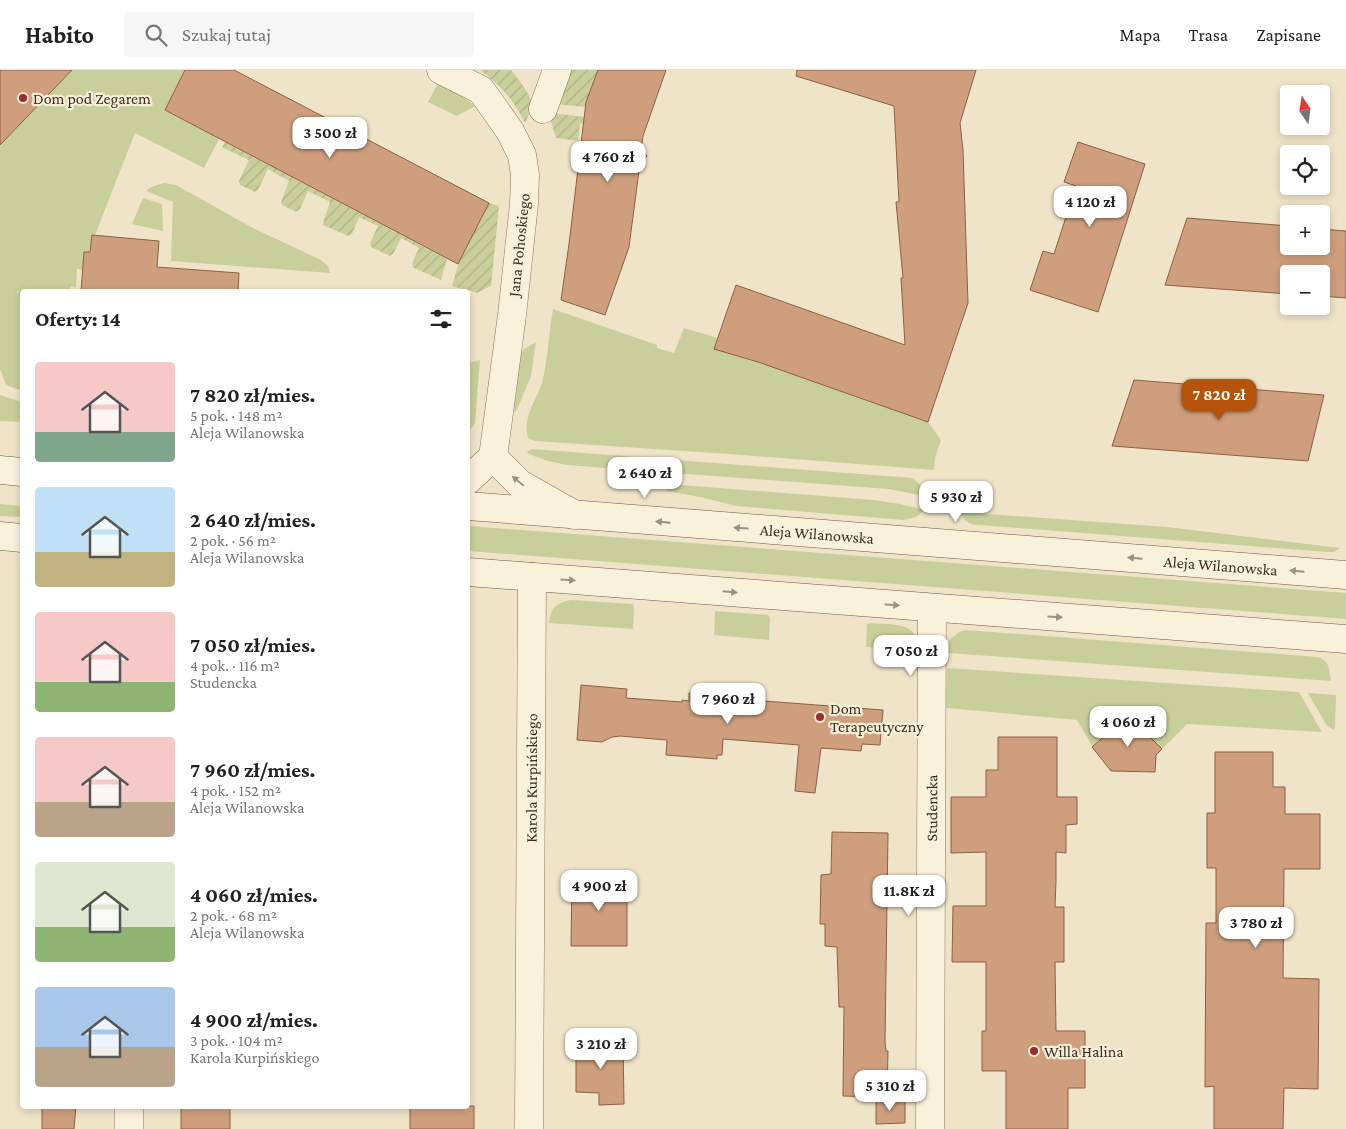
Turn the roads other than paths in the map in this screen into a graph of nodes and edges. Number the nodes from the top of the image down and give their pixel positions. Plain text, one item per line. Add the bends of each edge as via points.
1 (441, 70) edge
2 (557, 70) edge
3 (543, 109) dead end
4 (493, 457) junction
5 (0, 470) edge
6 (20, 472) edge
7 (470, 478) edge
8 (470, 506) edge
9 (575, 514) junction
10 (0, 536) edge
11 (20, 538) edge
12 (470, 572) edge
13 (1346, 575) edge
14 (532, 577) junction
15 (932, 608) junction
16 (1346, 639) edge
17 (129, 1109) edge
18 (129, 1129) edge
19 (529, 1129) edge
20 (930, 1129) edge

1 - 4 main road, Jana Pohoskiego via 481,90 510,131 522,155 525,175 512,315
2 - 3 main road
4 - 7 main road
9 -> 4 main road via 520,484
5 - 6 main road
8 - 9 main road, Aleja Wilanowska
13 -> 9 main road, Aleja Wilanowska
10 - 11 main road
12 - 14 main road
14 -> 15 main road
14 - 19 main road, Karola Kurpińskiego
15 -> 16 main road
15 - 20 main road, Studencka
17 - 18 main road

